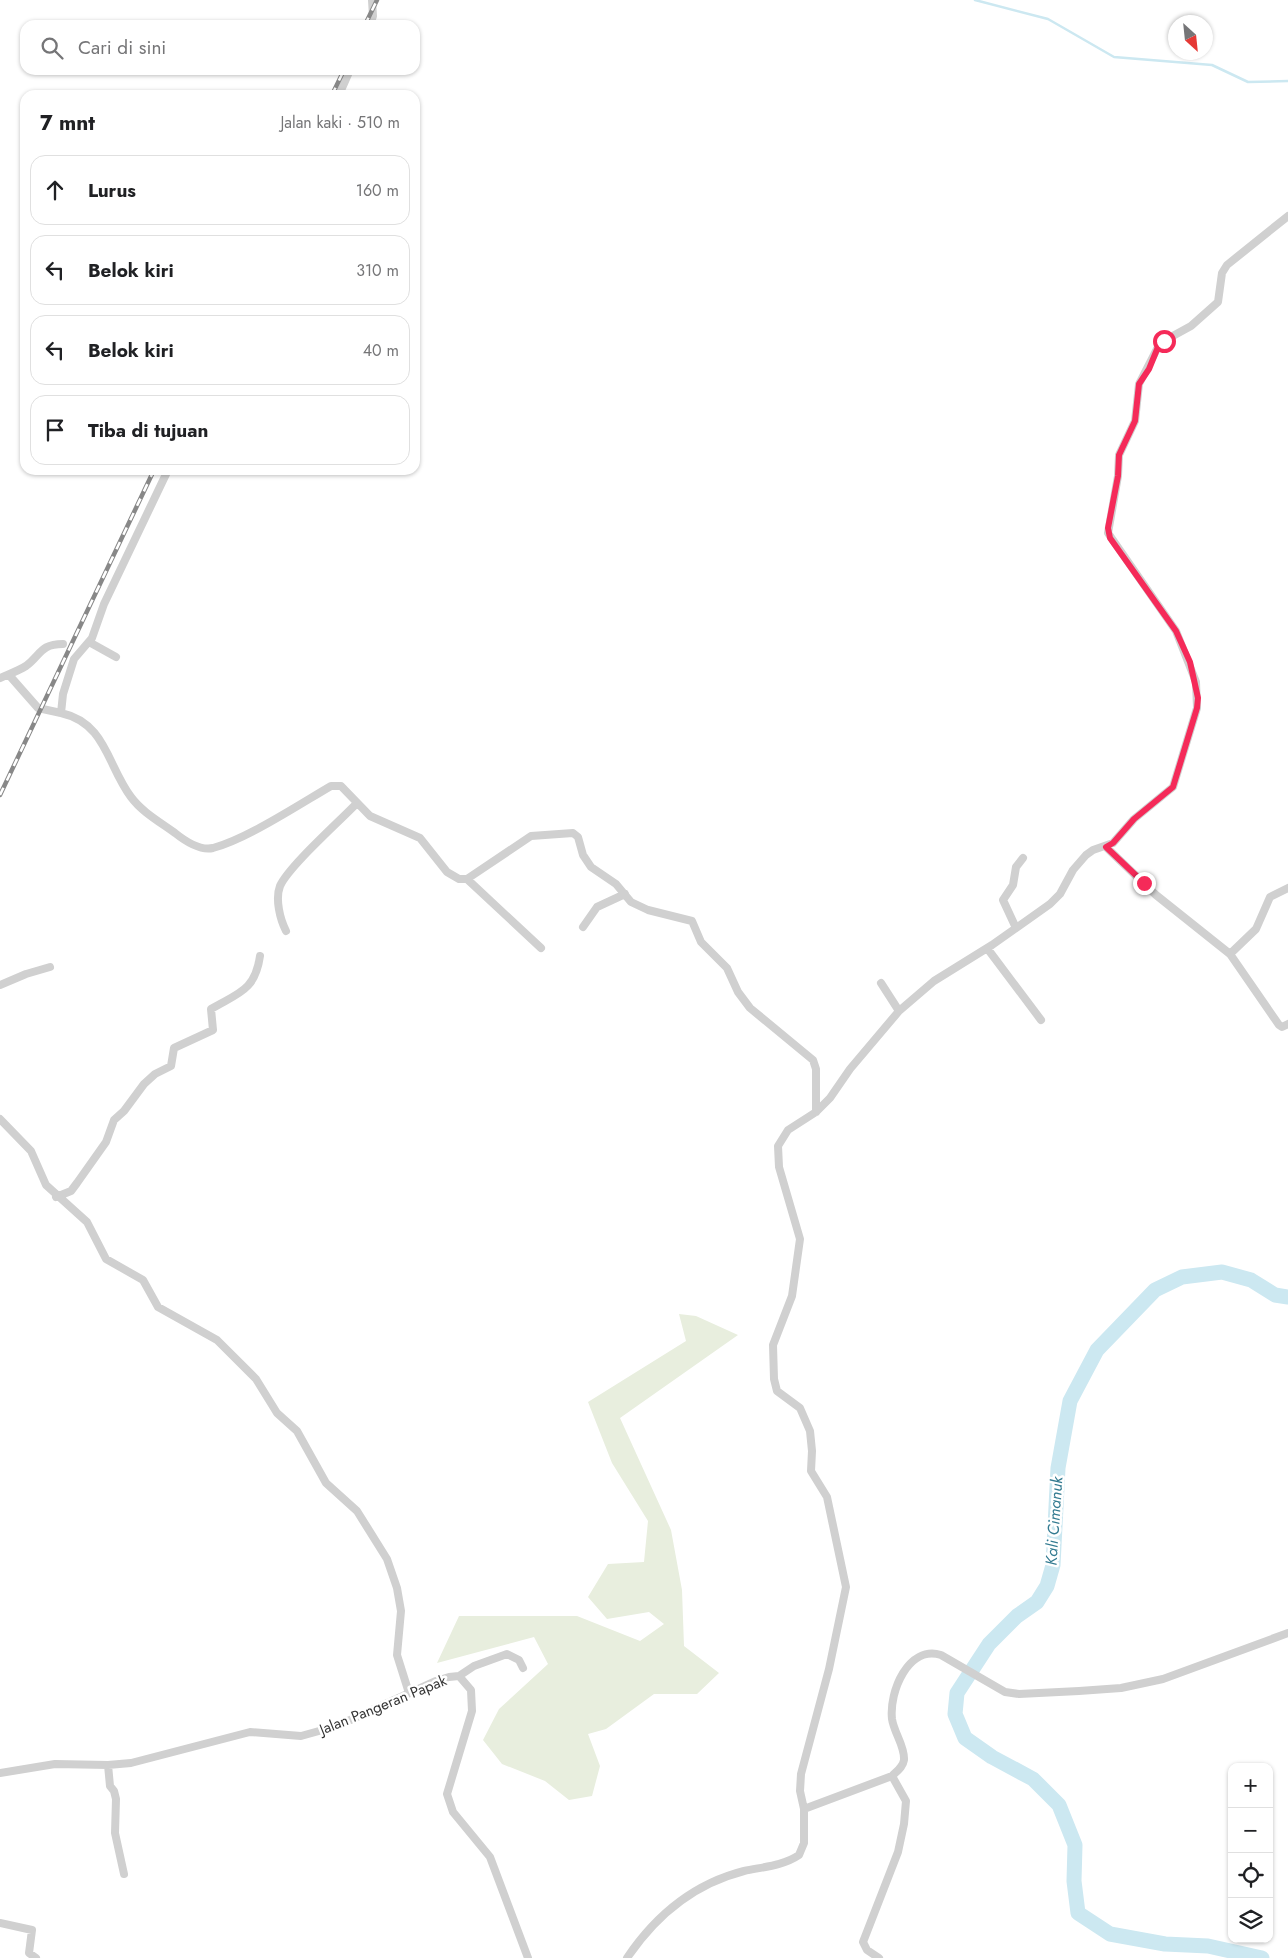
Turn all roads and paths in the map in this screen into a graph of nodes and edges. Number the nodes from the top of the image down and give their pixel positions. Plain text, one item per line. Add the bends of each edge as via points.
1 (372, 0) edge
2 (372, 20) edge
3 (348, 75) edge
4 (341, 90) edge
5 (1288, 216) edge
6 (166, 475) edge
7 (88, 642) junction
8 (63, 644) dead end
9 (116, 657) dead end
10 (8, 675) junction
11 (0, 678) edge
12 (61, 713) junction
13 (357, 803) junction
14 (1106, 847) junction
15 (1023, 858) dead end
16 (467, 879) junction
17 (1288, 888) edge
18 (624, 894) junction
19 (583, 927) dead end
20 (1016, 928) junction
21 (286, 931) dead end
22 (541, 948) dead end
23 (986, 948) junction
24 (1230, 954) junction
25 (260, 956) dead end
26 (50, 967) dead end
27 (881, 983) dead end
28 (0, 985) edge
29 (899, 1011) junction
30 (1041, 1020) dead end
31 (1288, 1024) edge
32 (816, 1112) junction
33 (0, 1119) edge
34 (56, 1197) junction
35 (1288, 1633) edge
36 (523, 1668) dead end
37 (459, 1676) junction
38 (409, 1693) junction
39 (108, 1765) junction
40 (0, 1773) edge
41 (892, 1776) junction
42 (804, 1809) junction
43 (124, 1874) dead end
44 (0, 1922) edge
45 (30, 1957) edge
46 (528, 1958) edge
47 (627, 1958) edge
48 (879, 1958) edge

1 - 2 street
3 - 4 street
5 - 14 street via 1227,265 1222,273 1218,302 1191,326 1160,344 1139,384 1135,421 1119,455 1108,533 1176,631 1192,669 1198,703 1173,787
6 - 7 street
7 - 9 street
7 - 12 street via 74,659 63,694
8 - 10 street via 46,647 28,664
10 - 11 street
10 - 12 street via 38,708
12 - 13 street via 86,723 140,807 185,841 200,847 221,845 332,786 341,786
13 - 16 street via 377,820 420,838 447,872 459,879
13 - 21 street via 292,870 279,888 280,915
14 - 20 street via 1086,855 1060,894
14 - 24 street via 1156,895
15 - 20 street via 1016,866 1013,885 1003,900
16 - 18 street via 531,836 573,833 578,837 583,855 591,867 616,884
16 - 22 street
17 - 24 street via 1270,897 1256,929
18 - 19 street via 597,908
18 - 32 street via 631,902 648,910 692,921 701,942 727,968 750,1008 813,1060
20 - 23 street
23 - 29 street via 934,981
23 - 30 street
24 - 31 street via 1279,1025
25 - 34 street via 258,972 251,985 210,1010 214,1030 174,1048 172,1066 144,1084 114,1120 106,1142 77,1184
26 - 28 street
27 - 29 street
29 - 32 street
32 - 42 street via 788,1130 778,1146 779,1167 800,1239 792,1296 774,1339 772,1354 777,1391 800,1408 810,1431 811,1472 827,1497 846,1587 829,1669 800,1774
33 - 34 street via 26,1144 40,1176
34 - 38 street via 87,1222 106,1259 143,1280 158,1307 217,1340 256,1379 274,1410 301,1438 326,1483 357,1511 387,1559 397,1588 401,1611 397,1655
35 - 41 street via 1163,1679 1121,1688 1019,1694 1005,1692 941,1655 926,1653 917,1657 904,1672 895,1692 892,1718 904,1761
36 - 37 street via 519,1660 507,1654 474,1666
37 - 38 street, Jalan Pangeran Papak via 436,1681
37 - 46 street, Jalan Pangeran Papak via 471,1690 472,1711 448,1800 463,1826 490,1857
38 - 39 street, Jalan Pangeran Papak via 350,1720 306,1735 288,1737 250,1732 131,1763
39 - 40 street, Jalan Pangeran Papak via 55,1764
39 - 43 street via 110,1786 116,1799 115,1833
41 - 42 street
41 - 48 street via 906,1801 904,1824 898,1852 863,1942 867,1950
42 - 47 street via 804,1843 799,1855 781,1864 715,1880 681,1898 643,1934
44 - 45 street via 32,1930

